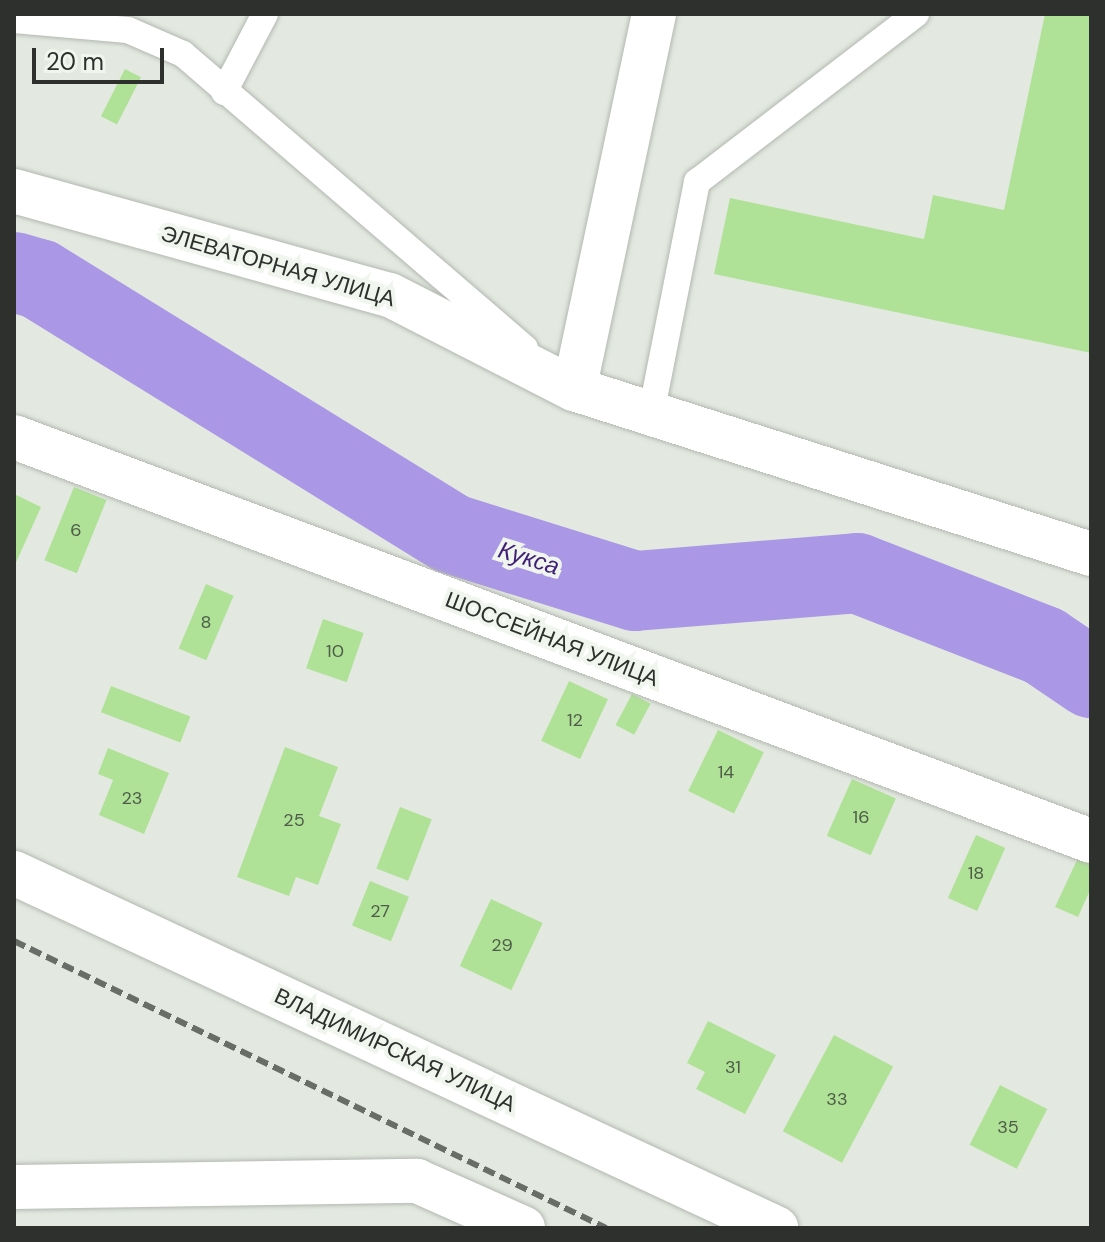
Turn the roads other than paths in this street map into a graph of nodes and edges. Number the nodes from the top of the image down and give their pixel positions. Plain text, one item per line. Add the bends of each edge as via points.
1 (265, 14) edge
2 (654, 14) edge
3 (916, 14) edge
4 (14, 20) edge
5 (224, 92) junction
6 (14, 191) edge
7 (574, 389) junction
8 (651, 414) junction
9 (14, 437) edge
10 (1091, 554) edge
11 (1091, 841) edge
12 (14, 873) edge
13 (14, 1187) edge
14 (523, 1228) edge
15 (776, 1228) edge

1 - 5 lane
2 - 7 street
3 - 8 lane via 697,182
4 - 5 lane via 128,30 183,54
5 - 7 lane
6 - 7 street, ЭЛЕВАТОРНАЯ УЛИЦА via 390,295
7 - 8 street, ЭЛЕВАТОРНАЯ УЛИЦА
8 - 10 street, ЭЛЕВАТОРНАЯ УЛИЦА
9 - 11 street, ШОССЕЙНАЯ УЛИЦА
12 - 15 street, ВЛАДИМИРСКАЯ УЛИЦА
13 - 14 street via 417,1181

